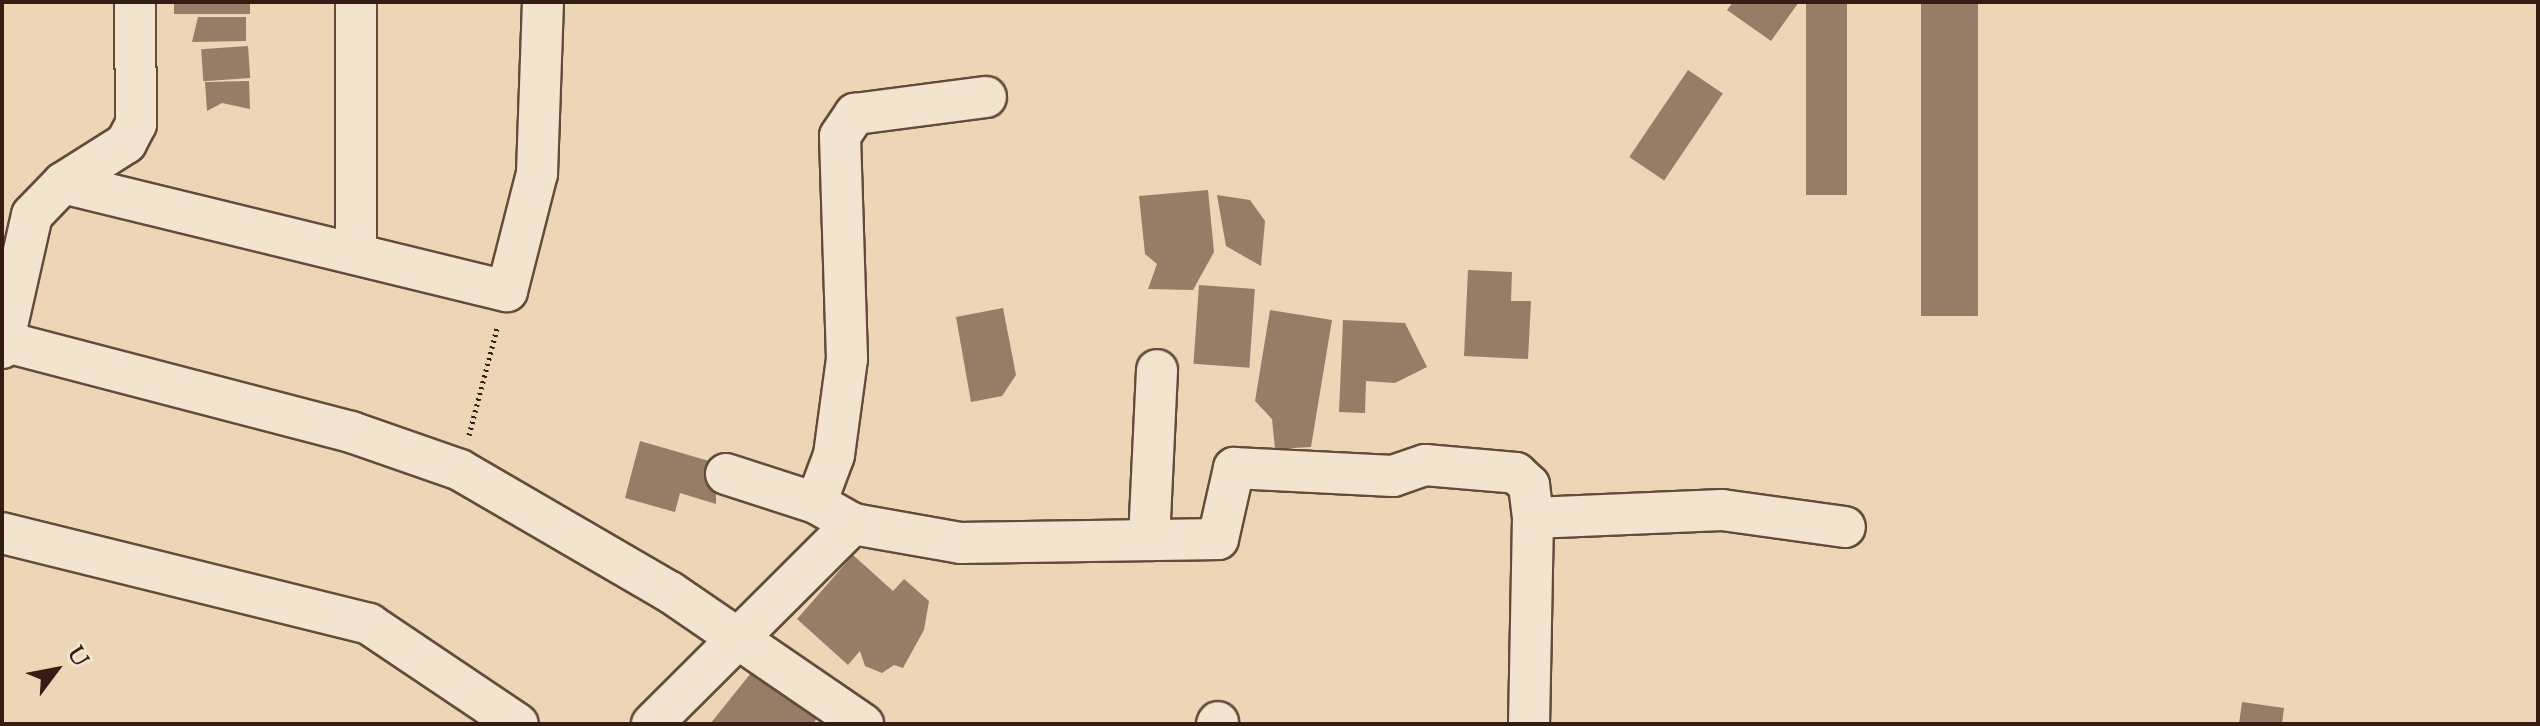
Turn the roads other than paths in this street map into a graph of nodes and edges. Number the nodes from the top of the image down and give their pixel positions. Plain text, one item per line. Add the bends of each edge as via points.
1 (135, 2) edge
2 (356, 2) edge
3 (543, 2) edge
4 (986, 97) dead end
5 (63, 183) junction
6 (356, 254) junction
7 (4, 345) edge
8 (1157, 370) dead end
9 (726, 474) dead end
10 (816, 503) junction
11 (1533, 518) junction
12 (853, 524) junction
13 (1845, 527) dead end
14 (2, 533) edge
15 (1149, 540) junction
16 (740, 641) junction
17 (518, 724) edge
18 (652, 724) edge
19 (863, 724) edge
20 (1529, 724) edge

1 - 5 street via 136,124 126,143
2 - 6 street
3 - 6 street via 537,173 507,291
4 - 10 street via 855,114 840,136 847,359 834,455
5 - 6 street
5 - 7 street via 32,215
7 - 16 street via 351,432 460,470 631,568
8 - 15 street
9 - 10 street
10 - 12 street
11 - 13 street via 1722,510
11 - 15 street via 1529,485 1516,473 1425,465 1393,476 1234,468 1218,539
11 - 20 street
12 - 15 street via 961,543
12 - 16 street
14 - 17 street via 369,624
16 - 18 street
16 - 19 street

